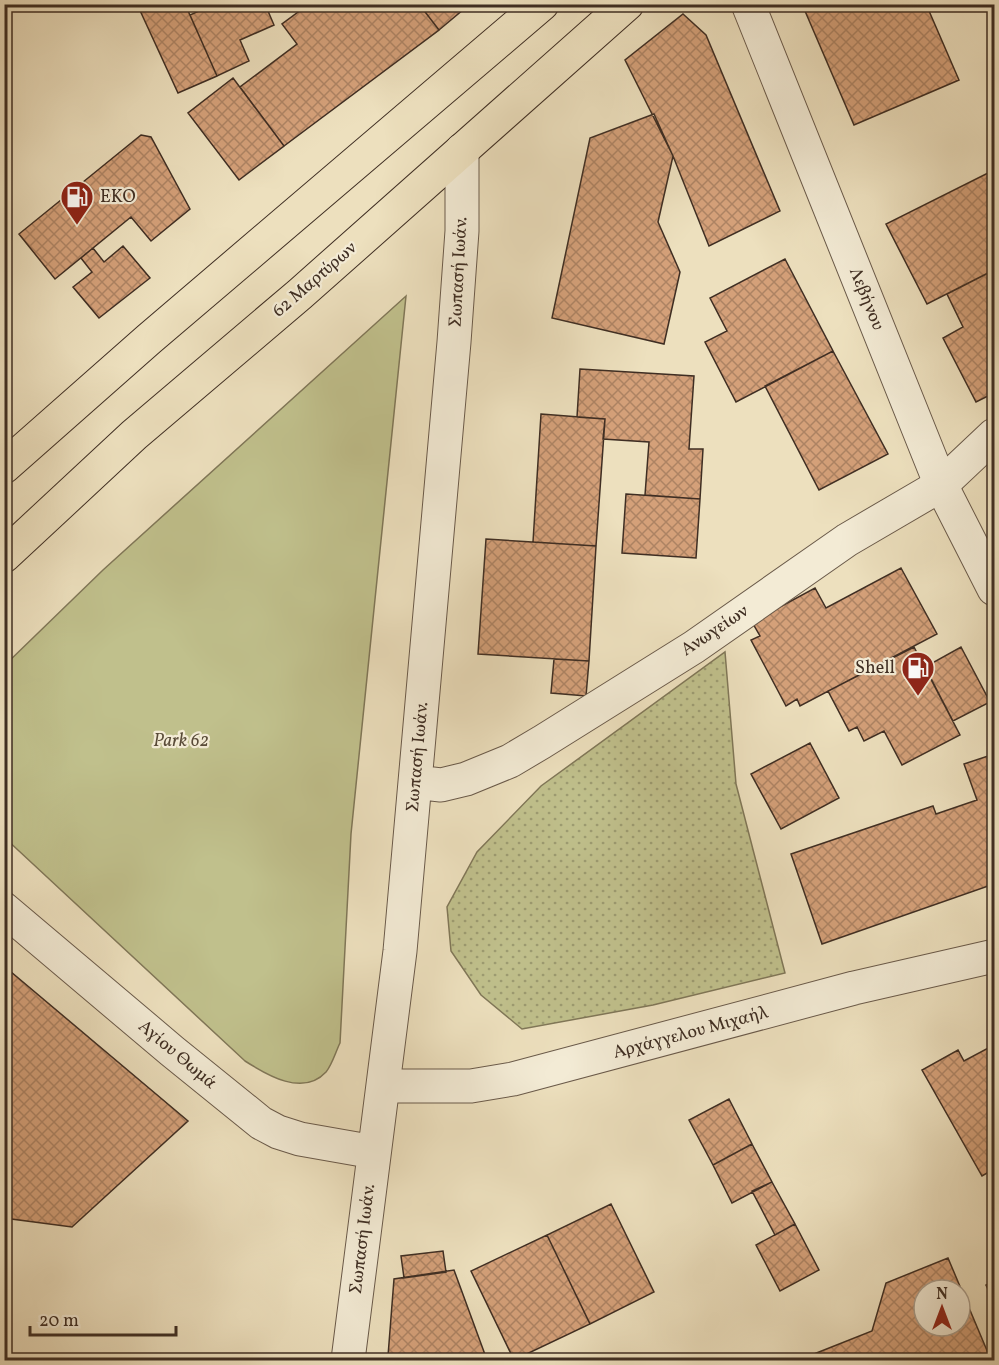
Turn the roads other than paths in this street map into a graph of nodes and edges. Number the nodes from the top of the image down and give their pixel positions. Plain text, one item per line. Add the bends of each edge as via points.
1 (542, 4) edge
2 (627, 4) edge
3 (748, 4) edge
4 (462, 150) junction
5 (994, 435) edge
6 (4, 467) edge
7 (941, 485) junction
8 (4, 556) edge
9 (994, 589) edge
10 (415, 782) junction
11 (4, 909) edge
12 (994, 956) edge
13 (384, 1086) junction
14 (374, 1152) junction
15 (348, 1360) edge

1 - 6 main road
2 - 4 main road, 62 Μαρτύρων
3 - 7 street, Λεβήνου
4 - 8 main road, 62 Μαρτύρων via 134,435
4 - 10 street, Σωπασή Ιωάν. via 462,231 454,342
5 - 7 street, Ανωγείων
7 - 9 street, Λεβήνου
7 - 10 street, Ανωγείων via 847,540 694,646 510,760 441,785
10 - 13 street, Σωπασή Ιωάν.
11 - 14 street, Αγίου Θωμά via 261,1123 300,1139
12 - 13 street, Αρχάγγελου Μιχαήλ via 854,988 513,1079 471,1086
13 - 14 street, Σωπασή Ιωάν.
14 - 15 street, Σωπασή Ιωάν.

